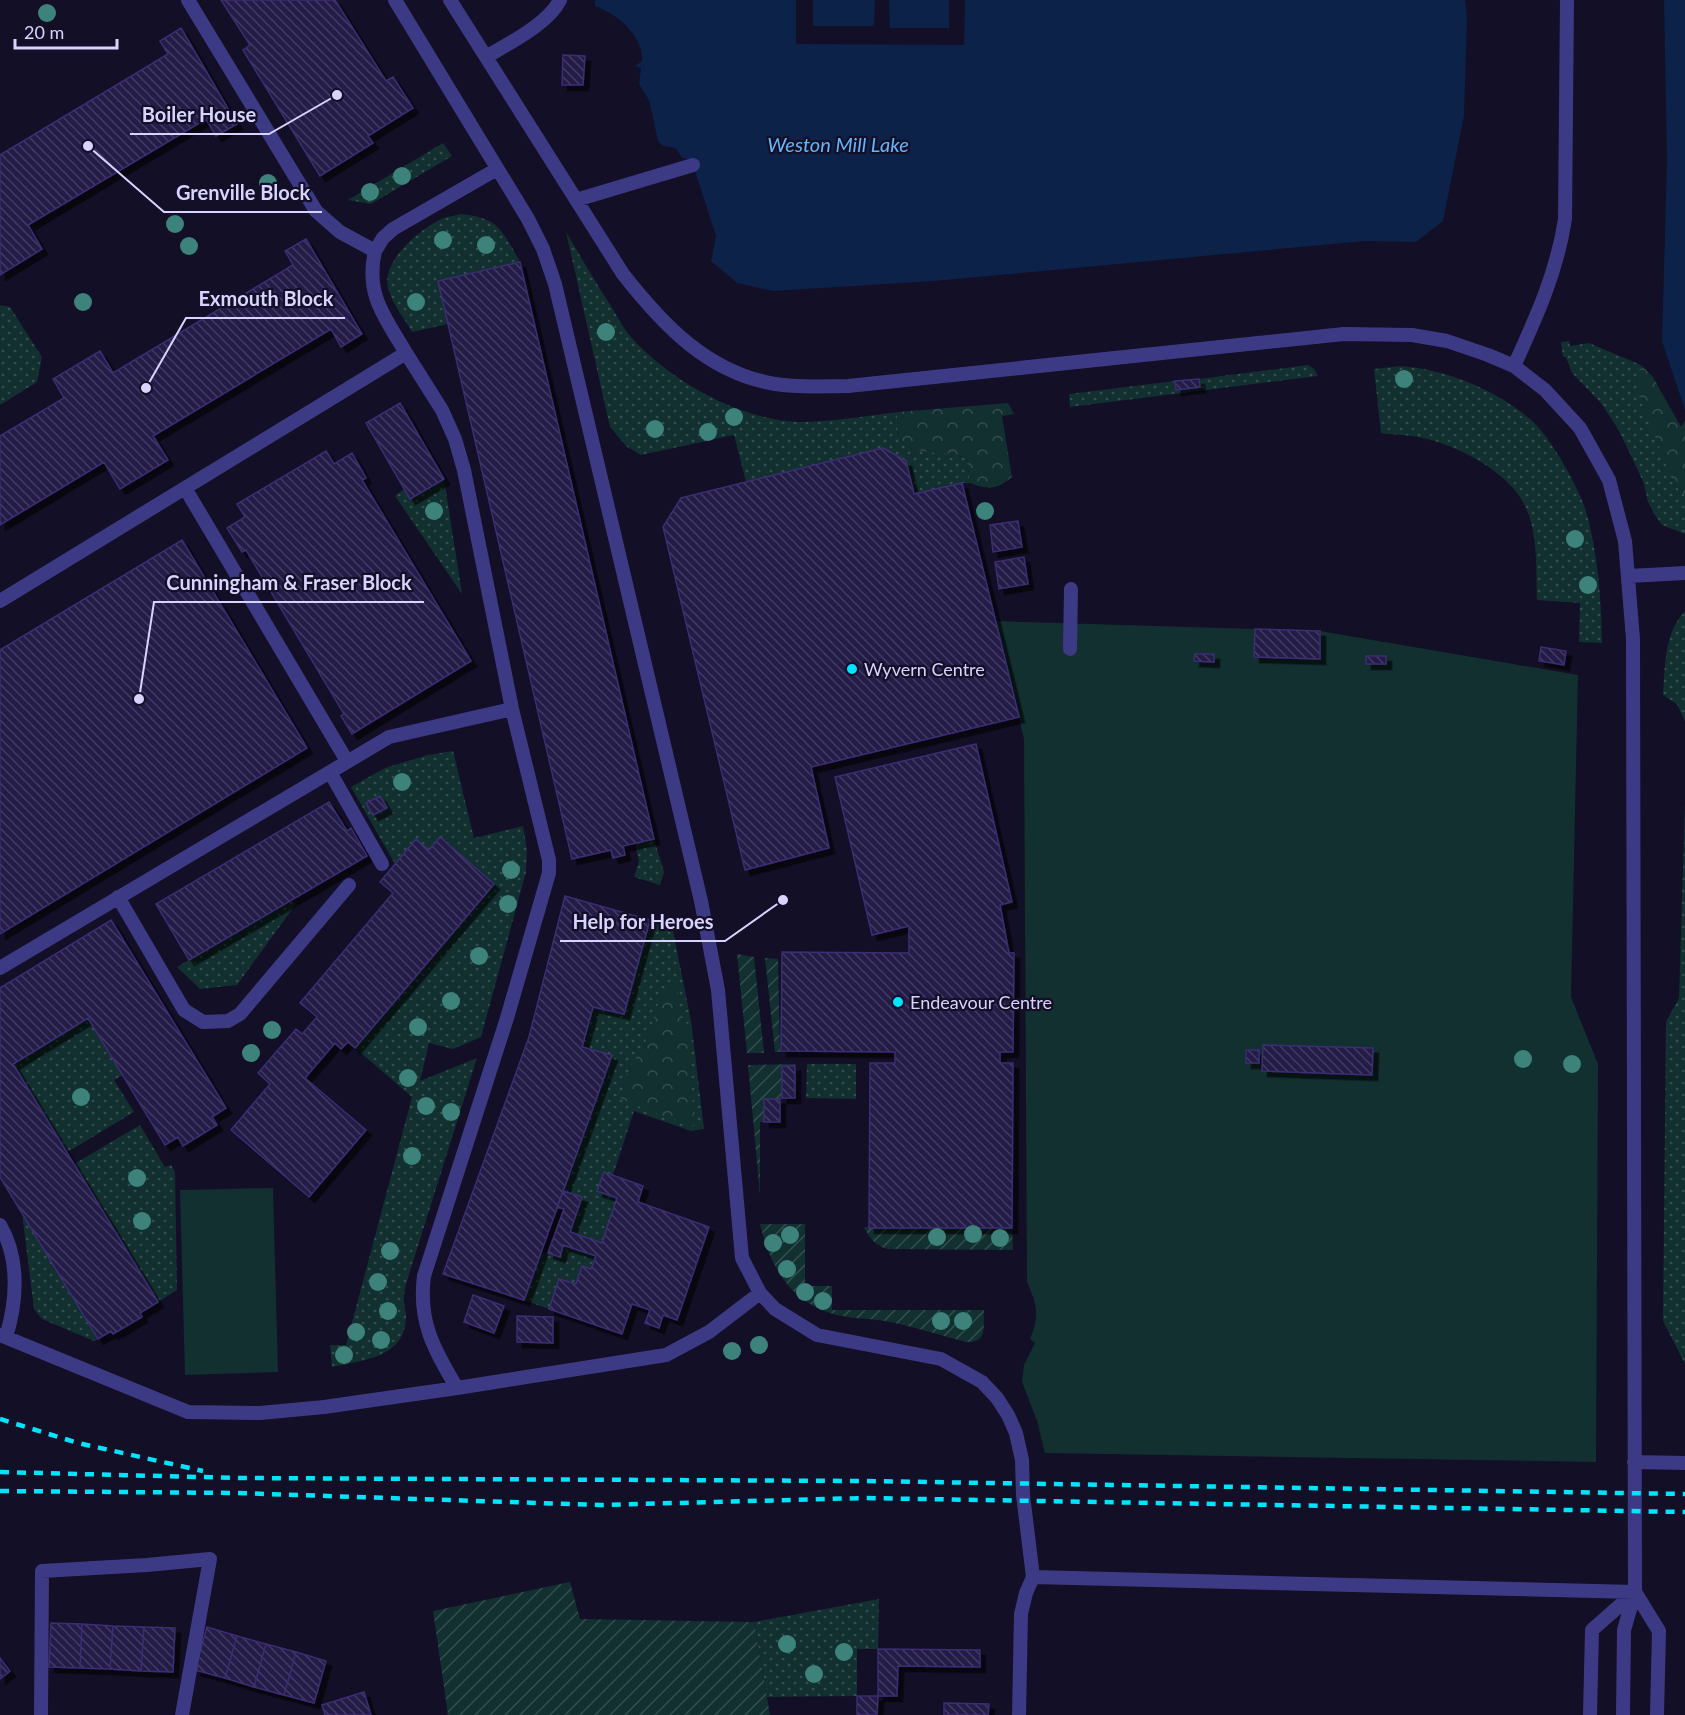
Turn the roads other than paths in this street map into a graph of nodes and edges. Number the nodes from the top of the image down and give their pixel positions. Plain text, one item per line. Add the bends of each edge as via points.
1 (188, 0) edge
2 (395, 0) edge
3 (450, 0) edge
4 (560, 0) edge
5 (1566, 0) edge
6 (486, 57) junction
7 (693, 165) dead end
8 (497, 170) junction
9 (576, 200) junction
10 (375, 251) junction
11 (406, 353) junction
12 (1514, 366) junction
13 (185, 488) junction
14 (1685, 573) edge
15 (1629, 576) junction
16 (1071, 589) dead end
17 (0, 601) edge
18 (1070, 649) dead end
19 (512, 709) junction
20 (347, 761) junction
21 (330, 772) junction
22 (382, 864) dead end
23 (349, 885) dead end
24 (118, 897) junction
25 (0, 968) edge
26 (0, 1225) edge
27 (760, 1293) junction
28 (3, 1336) edge
29 (457, 1388) junction
30 (1634, 1462) junction
31 (1685, 1463) edge
32 (1033, 1577) junction
33 (1635, 1592) junction
34 (41, 1715) edge
35 (182, 1715) edge
36 (1019, 1715) edge
37 (1590, 1715) edge
38 (1623, 1715) edge
39 (1657, 1715) edge

1 - 10 lane via 316,211 340,232
2 - 8 lane
3 - 6 lane
4 - 6 lane via 537,24
5 - 12 lane via 1565,219 1561,246 1542,304
6 - 9 lane
7 - 9 lane
8 - 10 lane via 393,229
8 - 27 lane via 543,249 555,284 699,890 718,990 740,1245
9 - 12 lane via 623,274 682,340 727,370 777,385 848,386 1354,333 1429,337
10 - 11 lane via 372,287
11 - 13 lane
11 - 19 lane via 442,410 455,439
12 - 15 lane via 1545,390 1580,428 1596,454 1609,480 1625,541
13 - 17 lane
13 - 20 lane
14 - 15 lane
15 - 30 lane via 1634,703
16 - 18 lane
19 - 20 lane via 389,737
19 - 29 lane via 549,873 424,1276 421,1296 427,1330 436,1354
20 - 21 lane
21 - 22 lane
21 - 24 lane
23 - 24 lane via 240,1014 215,1023 203,1022 184,1010
24 - 25 lane
26 - 28 lane via 13,1256 14,1288 11,1321
27 - 29 lane via 709,1332 666,1355
27 - 32 lane via 775,1309 817,1335 941,1359 982,1382 997,1398 1016,1433
28 - 29 lane via 188,1412 260,1413
30 - 31 lane
30 - 33 lane
32 - 33 lane
32 - 36 lane via 1021,1614
33 - 37 lane via 1592,1630
33 - 38 lane via 1624,1630
33 - 39 lane via 1659,1631
34 - 35 lane via 42,1571 210,1559

